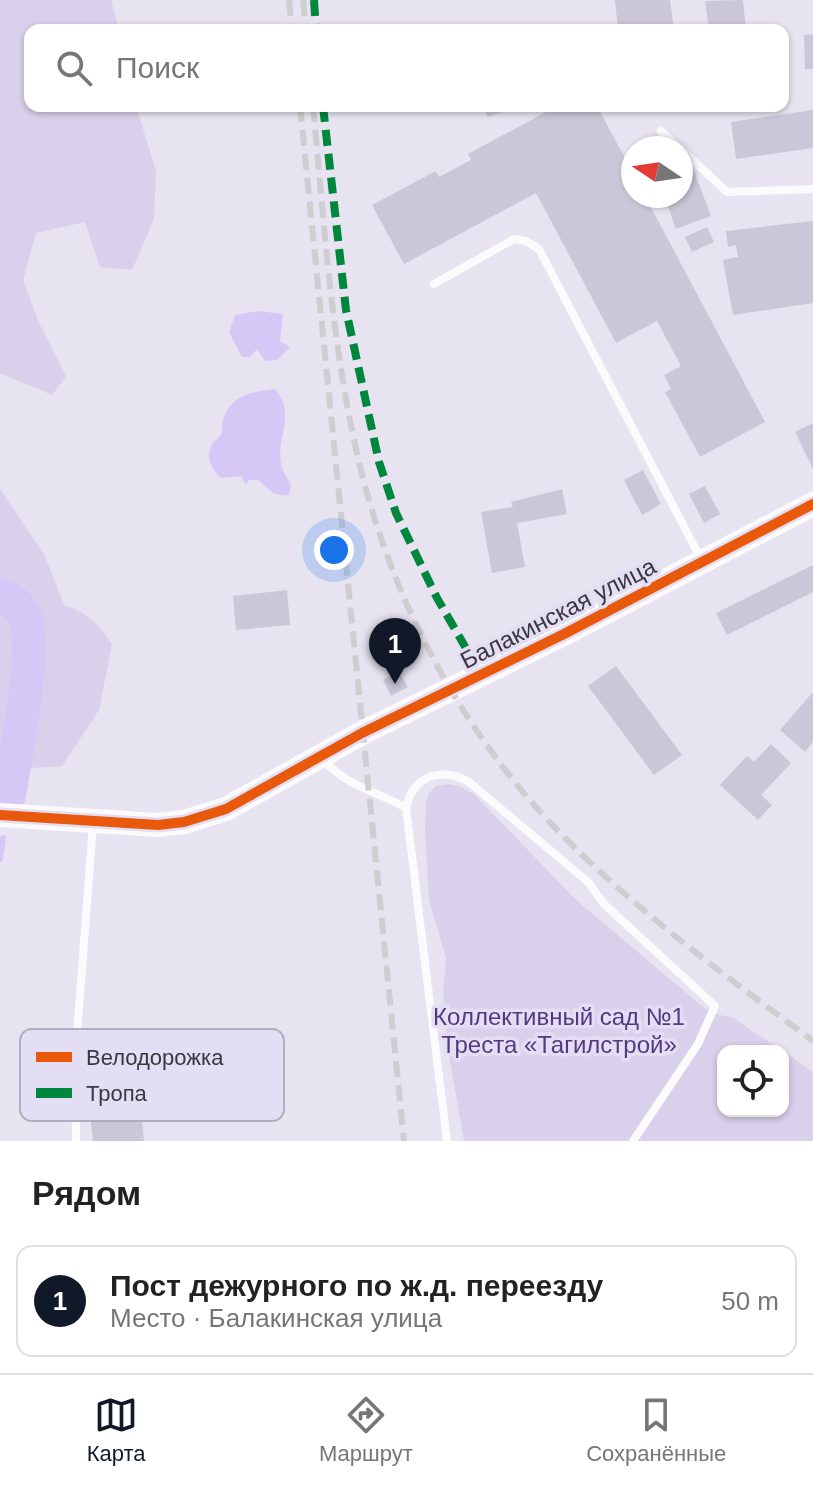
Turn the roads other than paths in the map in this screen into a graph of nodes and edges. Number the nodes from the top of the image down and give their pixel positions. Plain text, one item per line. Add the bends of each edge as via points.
1 (661, 131) dead end
2 (666, 136) edge
3 (693, 161) edge
4 (813, 189) edge
5 (434, 284) dead end
6 (813, 504) edge
7 (703, 561) junction
8 (321, 756) junction
9 (406, 808) junction
10 (0, 815) edge
11 (93, 823) junction
12 (77, 1029) edge
13 (76, 1121) edge
14 (76, 1141) edge
15 (447, 1141) edge
16 (633, 1141) edge

1 - 2 lane
3 - 4 lane via 727,192
5 - 7 lane via 514,239 539,249
6 - 7 street, Балакинская улица
7 - 8 street, Балакинская улица
8 - 9 lane via 341,778
8 - 11 street, Балакинская улица via 206,816 158,825
9 - 15 lane
9 - 16 lane via 416,785 427,777 448,774 469,782 588,882 604,904 715,1006 698,1044
10 - 11 street, Балакинская улица
11 - 12 lane
13 - 14 lane

